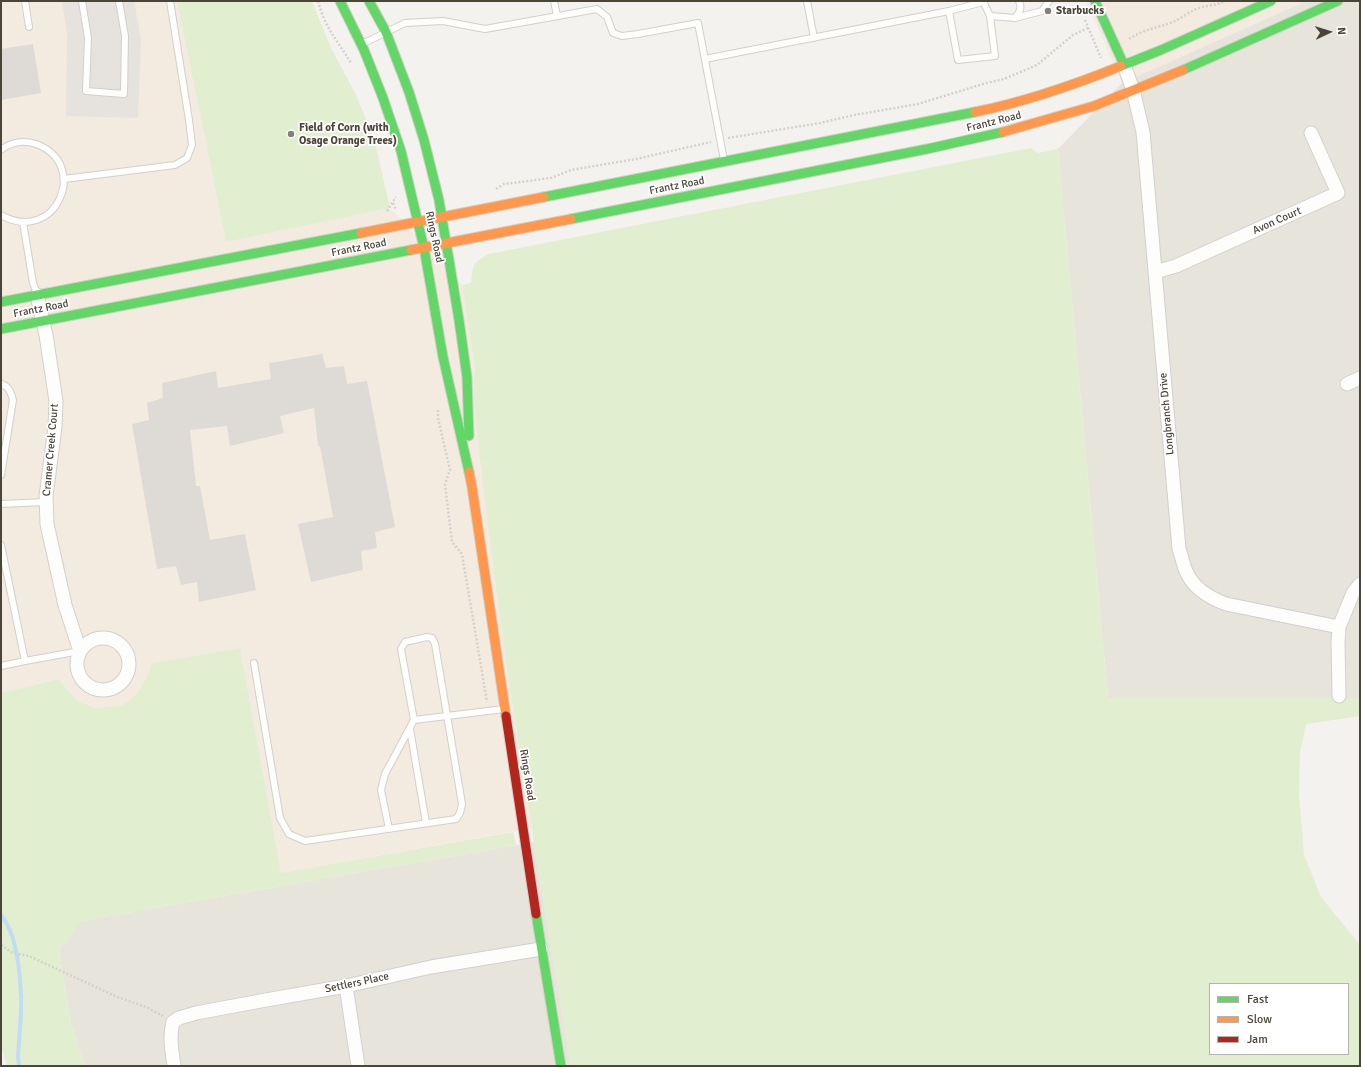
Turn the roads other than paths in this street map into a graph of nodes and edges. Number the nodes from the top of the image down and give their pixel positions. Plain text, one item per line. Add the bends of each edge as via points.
1 (25, 1) edge
2 (82, 1) edge
3 (119, 1) edge
4 (170, 1) edge
5 (340, 1) edge
6 (369, 1) edge
7 (554, 1) edge
8 (807, 1) edge
9 (1019, 1) edge
10 (1049, 1) edge
11 (1095, 1) edge
12 (1271, 1) edge
13 (1338, 1) edge
14 (983, 2) edge
15 (949, 11) junction
16 (557, 16) junction
17 (990, 16) junction
18 (1015, 18) junction
19 (1226, 21) junction
20 (29, 27) dead end
21 (386, 32) junction
22 (814, 38) junction
23 (361, 45) junction
24 (1191, 46) dead end
25 (705, 59) junction
26 (1124, 65) junction
27 (1155, 72) dead end
28 (1112, 80) dead end
29 (1133, 90) junction
30 (1055, 107) dead end
31 (1011, 130) junction
32 (1311, 133) dead end
33 (1, 150) edge
34 (724, 162) junction
35 (64, 179) junction
36 (1, 215) edge
37 (442, 217) junction
38 (418, 221) junction
39 (23, 222) junction
40 (446, 243) junction
41 (424, 248) junction
42 (1155, 272) junction
43 (37, 295) junction
44 (1, 302) edge
45 (43, 321) junction
46 (1, 329) edge
47 (1360, 378) edge
48 (1, 384) edge
49 (1347, 384) dead end
50 (1, 475) edge
51 (472, 487) junction
52 (46, 502) junction
53 (1, 504) edge
54 (1, 545) edge
55 (1360, 584) edge
56 (1339, 627) junction
57 (80, 651) junction
58 (24, 661) junction
59 (254, 663) dead end
60 (1, 666) edge
61 (1339, 696) dead end
62 (505, 709) junction
63 (447, 717) junction
64 (414, 720) junction
65 (410, 729) junction
66 (426, 823) junction
67 (389, 829) junction
68 (541, 948) junction
69 (346, 986) junction
70 (174, 1066) edge
71 (358, 1066) edge
72 (561, 1066) edge

1 - 20 lane
2 - 3 lane via 88,38 86,91 124,94 125,36
4 - 35 lane via 192,145 187,158 175,165
5 - 23 main road, Rings Road
6 - 21 main road, Rings Road
7 - 16 lane
8 - 22 lane
9 - 18 lane via 1021,7
10 - 18 lane via 1042,11
11 - 26 main road
12 - 19 main road, Frantz Road
13 - 29 main road, Frantz Road
14 - 15 lane
14 - 17 lane
15 - 17 lane via 958,60 995,56
15 - 22 lane
16 - 21 lane via 485,29 443,21 405,23
16 - 25 lane via 597,9 607,17 613,33 622,36 698,23
17 - 18 lane
19 - 24 main road
19 - 26 main road, Frantz Road
21 - 23 lane
21 - 37 main road, Rings Road via 424,140
22 - 25 lane
23 - 38 main road, Rings Road via 399,143
25 - 34 lane
26 - 28 main road
26 - 29 street, Longbranch Drive
26 - 34 main road, Frantz Road via 1086,81 994,108
27 - 29 main road
29 - 31 main road, Frantz Road via 1094,106
29 - 42 street, Longbranch Drive via 1143,132
30 - 31 main road
31 - 40 main road, Frantz Road via 920,151
32 - 42 street, Avon Court via 1338,194 1176,266
33 - 35 lane via 18,142 31,142 43,147 54,155 61,166
34 - 37 main road, Frantz Road
35 - 39 lane via 63,192 57,205 36,221
36 - 39 lane via 10,220
37 - 38 main road, Frantz Road
37 - 40 main road, Rings Road
38 - 41 main road, Rings Road
38 - 43 main road, Frantz Road
39 - 43 lane
40 - 41 main road, Frantz Road
40 - 51 main road, Rings Road via 466,377
41 - 45 main road, Frantz Road
41 - 51 main road, Rings Road via 443,357
42 - 56 street, Longbranch Drive via 1179,549 1186,573 1203,592 1226,604
43 - 44 main road, Frantz Road
43 - 45 street, Cramer Creek Court
45 - 46 main road, Frantz Road
45 - 52 street, Cramer Creek Court via 56,401
47 - 49 street
48 - 50 lane via 11,392 13,400
51 - 62 main road, Rings Road
52 - 53 lane
52 - 57 street, Cramer Creek Court via 48,524 65,605
54 - 58 lane
55 - 56 street via 1353,593
56 - 61 street
57 - 57 street, Cramer Creek Court via 77,670 87,685 95,689 109,690 121,684 126,677 130,661 124,649 115,640 91,640
57 - 58 lane
58 - 60 lane
59 - 67 lane via 280,818 289,834 306,841
62 - 63 lane
62 - 68 main road, Rings Road
63 - 64 lane
63 - 64 lane via 435,644 432,638 427,637 405,642 400,649
63 - 66 lane via 462,804 456,819
64 - 65 lane
65 - 66 lane
65 - 67 lane via 385,774 381,790
66 - 67 lane
68 - 69 street, Settlers Place via 431,967
68 - 72 main road, Rings Road
69 - 70 street, Settlers Place via 179,1018 173,1022 171,1031
69 - 71 street

